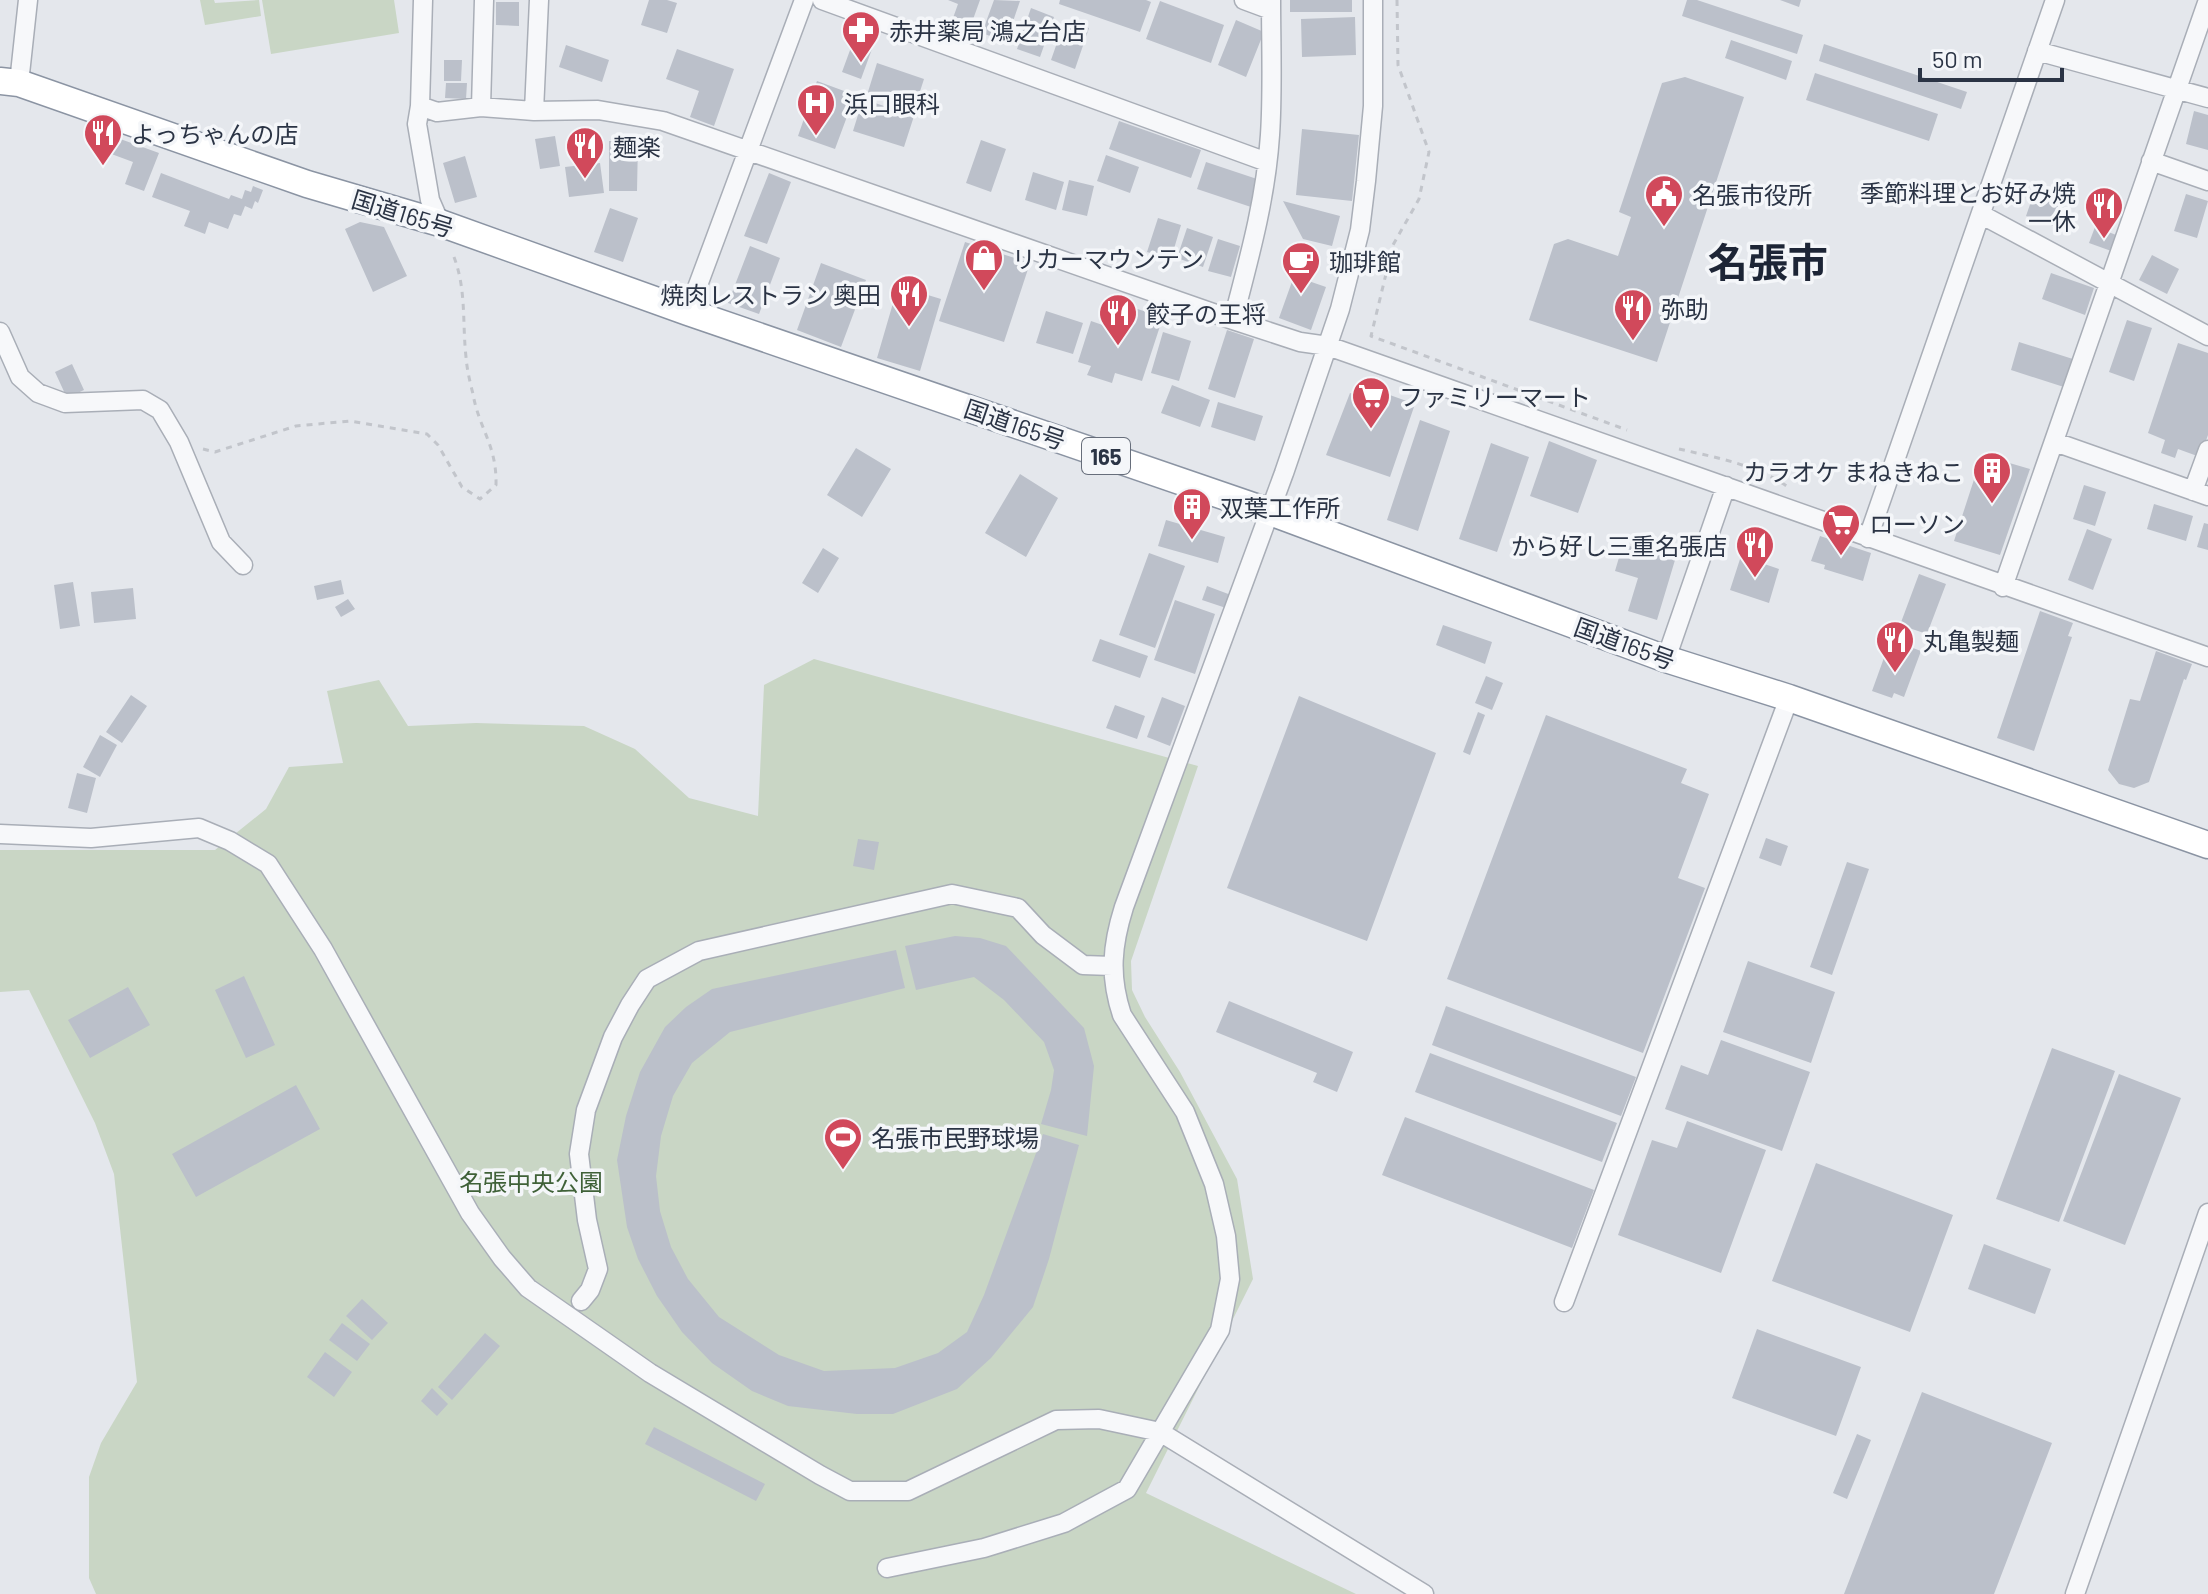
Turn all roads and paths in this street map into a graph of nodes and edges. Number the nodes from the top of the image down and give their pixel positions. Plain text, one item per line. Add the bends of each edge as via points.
1 (28, 0) edge
2 (423, 0) edge
3 (484, 0) edge
4 (539, 0) edge
5 (804, 0) edge
6 (822, 0) edge
7 (1244, 0) edge
8 (1373, 0) edge
9 (1397, 0) edge
10 (2055, 0) edge
11 (2208, 0) edge
12 (1271, 5) edge
13 (2037, 51) junction
14 (10, 82) edge
15 (2177, 90) junction
16 (2208, 98) edge
17 (420, 106) junction
18 (481, 107) junction
19 (534, 111) junction
20 (747, 151) junction
21 (2151, 161) junction
22 (1267, 162) junction
23 (2208, 181) edge
24 (1982, 215) junction
25 (440, 223) junction
26 (2109, 282) junction
27 (688, 312) junction
28 (1233, 320) junction
29 (0, 332) edge
30 (2208, 336) edge
31 (1328, 346) junction
32 (1631, 431) dead end
33 (179, 442) junction
34 (2055, 442) junction
35 (1675, 447) dead end
36 (2208, 450) edge
37 (1726, 486) junction
38 (2201, 493) edge
39 (1799, 494) dead end
40 (1270, 512) junction
41 (1868, 538) junction
42 (243, 565) dead end
43 (2003, 587) junction
44 (2208, 657) edge
45 (1666, 659) junction
46 (1789, 698) junction
47 (0, 834) edge
48 (2208, 845) edge
49 (1112, 966) junction
50 (2208, 1213) edge
51 (581, 1301) dead end
52 (1564, 1302) dead end
53 (1160, 1432) junction
54 (887, 1568) dead end
55 (1424, 1594) edge
56 (2075, 1594) edge

1 - 14 street
2 - 17 street
3 - 18 street
4 - 19 street
5 - 20 street
6 - 22 street
7 - 12 street
8 - 31 street via 1373,106 1360,230
9 - 32 path via 1398,65 1429,152 1419,199 1393,245 1371,336
10 - 13 street
11 - 15 street
12 - 22 street
13 - 15 street
13 - 24 street
14 - 25 highway, 国道165号 / 165 via 307,184
15 - 16 street
15 - 21 street
17 - 18 street via 437,112
17 - 25 street via 417,124 430,200
18 - 19 street
19 - 20 street via 633,114
20 - 27 street
20 - 28 street
21 - 23 street
21 - 26 street
22 - 28 street
24 - 26 street
24 - 41 street
25 - 27 highway, 国道165号 / 165
25 - 33 path via 459,268 474,400 497,462 496,485 480,499 462,487 427,434 350,421 296,426 215,452
26 - 30 street
26 - 34 street
27 - 40 highway, 国道165号 / 165
28 - 31 street
29 - 33 street via 20,377 38,393 65,403 143,400 160,410
31 - 37 street
31 - 40 street
33 - 42 street via 221,542
34 - 38 street
34 - 43 street
35 - 39 path via 1746,465
36 - 38 street
37 - 41 street
37 - 45 street
40 - 45 highway, 国道165号 / 165
40 - 49 street via 1124,907
41 - 43 street
43 - 44 street
45 - 46 highway, 国道165号 / 165
46 - 48 highway, 国道165号 / 165
46 - 52 street
47 - 53 street via 91,838 199,828 268,864 323,949 470,1213 528,1288 650,1373 850,1491 908,1491 1056,1420 1099,1419
49 - 51 street via 1083,965 1018,908 952,894 699,951 647,979 613,1037 586,1110 579,1154 598,1269
49 - 53 street via 1122,1015 1185,1112 1201,1147 1222,1212 1229,1257 1220,1330
50 - 56 street
53 - 54 street via 1127,1489 1064,1523 984,1548
53 - 55 street

